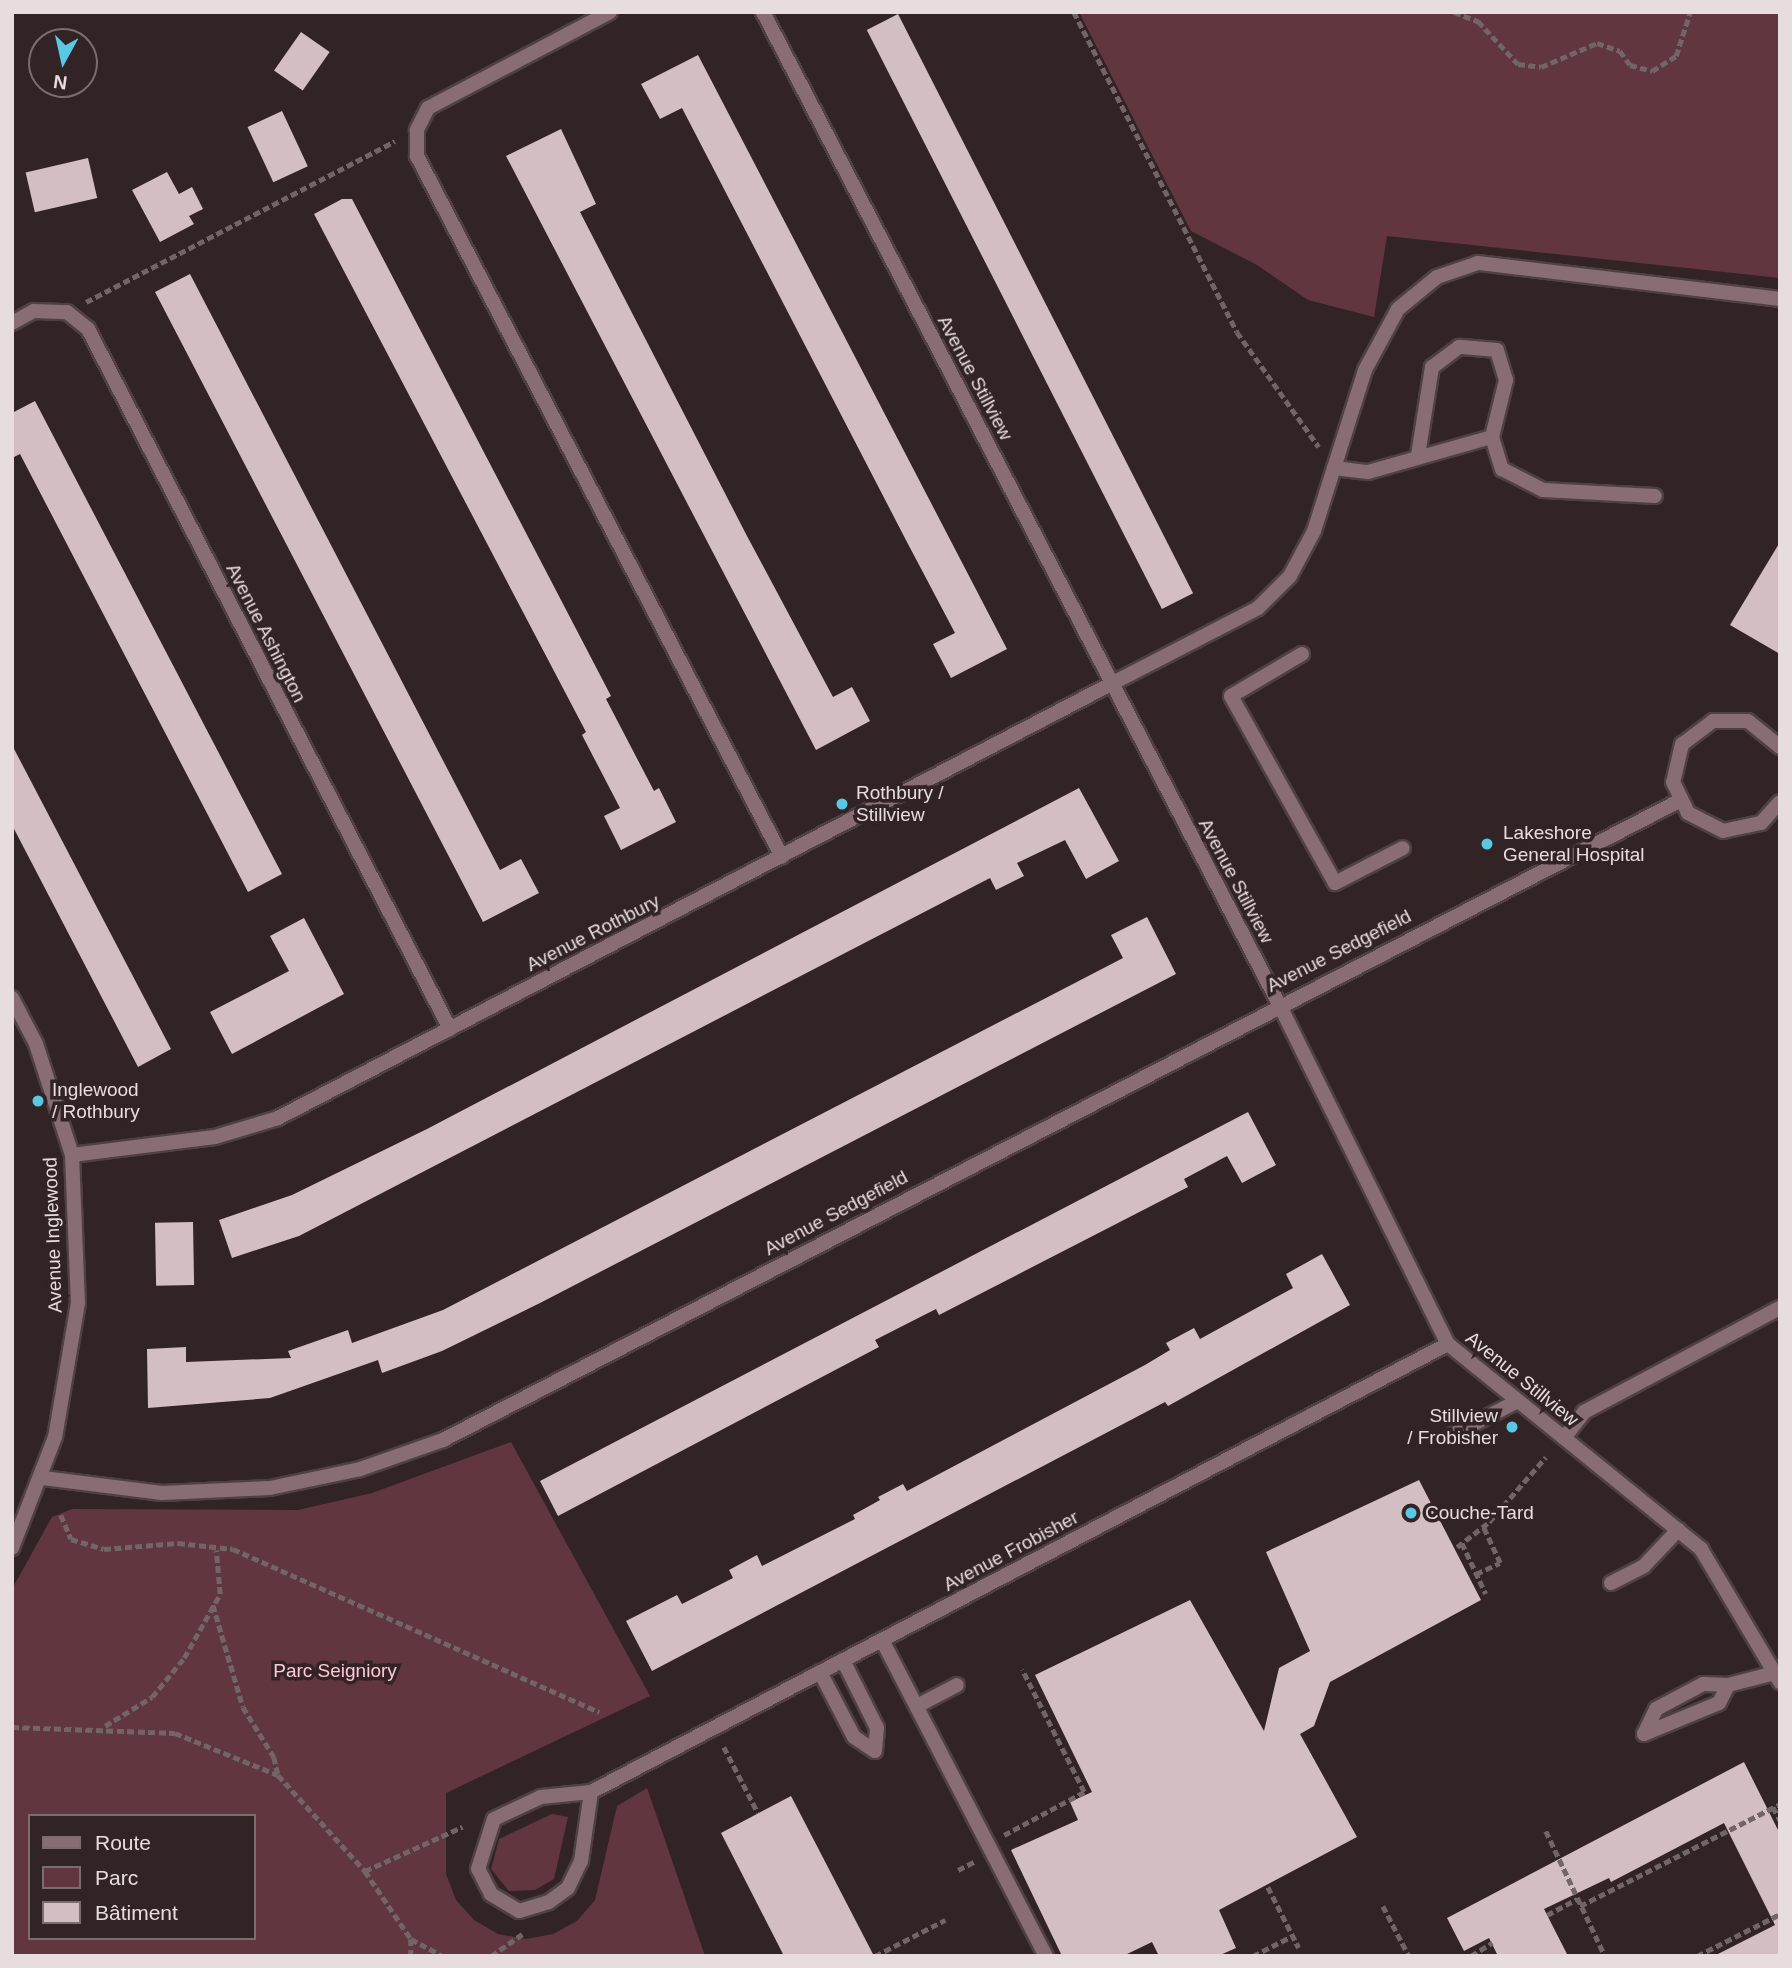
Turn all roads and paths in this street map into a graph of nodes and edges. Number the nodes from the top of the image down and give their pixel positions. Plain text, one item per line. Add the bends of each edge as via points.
1 (610, 12) edge
2 (763, 12) edge
3 (1074, 12) edge
4 (1454, 12) edge
5 (1689, 12) edge
6 (417, 130) junction
7 (1779, 299) edge
8 (67, 312) junction
9 (12, 323) edge
10 (1492, 437) junction
11 (1418, 455) junction
12 (1334, 468) junction
13 (1655, 496) dead end
14 (1302, 654) dead end
15 (1111, 684) junction
16 (1780, 747) edge
17 (1679, 801) junction
18 (1779, 804) edge
19 (1403, 848) dead end
20 (782, 858) junction
21 (12, 998) edge
22 (1279, 1004) junction
23 (450, 1029) junction
24 (72, 1156) junction
25 (1780, 1308) edge
26 (1448, 1344) junction
27 (1518, 1401) junction
28 (1452, 1435) dead end
29 (1564, 1438) junction
30 (1546, 1457) dead end
31 (43, 1478) junction
32 (61, 1515) dead end
33 (1483, 1527) junction
34 (1678, 1530) junction
35 (12, 1548) edge
36 (216, 1550) junction
37 (1476, 1574) junction
38 (1611, 1583) dead end
39 (1486, 1594) dead end
40 (213, 1605) junction
41 (882, 1640) junction
42 (843, 1660) junction
43 (1022, 1670) dead end
44 (820, 1672) junction
45 (1777, 1677) edge
46 (957, 1685) dead end
47 (1728, 1685) junction
48 (916, 1706) junction
49 (599, 1712) dead end
50 (104, 1726) junction
51 (12, 1727) edge
52 (724, 1747) dead end
53 (278, 1775) junction
54 (591, 1791) junction
55 (1780, 1804) edge
56 (1773, 1807) junction
57 (758, 1814) dead end
58 (1780, 1820) edge
59 (462, 1827) dead end
60 (1546, 1831) dead end
61 (1004, 1835) dead end
62 (973, 1862) dead end
63 (958, 1870) dead end
64 (365, 1871) junction
65 (1268, 1887) dead end
66 (1577, 1899) junction
67 (1383, 1906) dead end
68 (1580, 1906) junction
69 (1780, 1913) edge
70 (1547, 1915) dead end
71 (944, 1920) dead end
72 (523, 1933) dead end
73 (1292, 1936) junction
74 (411, 1939) junction
75 (1492, 1943) dead end
76 (1299, 1948) dead end
77 (411, 1956) edge
78 (443, 1956) edge
79 (491, 1956) edge
80 (875, 1956) edge
81 (1046, 1956) edge
82 (1253, 1956) edge
83 (1409, 1956) edge
84 (1471, 1956) edge
85 (1605, 1956) edge
86 (1698, 1956) edge

1 - 6 street via 428,108
2 - 15 street, Avenue Stillview
3 - 12 path via 1237,332
4 - 5 path via 1478,21 1518,64 1541,67 1597,43 1620,51 1630,65 1652,71 1676,56
6 - 8 path
6 - 20 street via 417,156
7 - 12 street, Avenue Rothbury via 1478,263 1437,277 1398,309 1365,370
8 - 9 street via 34,311
8 - 23 street, Avenue Ashington via 88,330
10 - 11 street
10 - 11 street via 1506,380 1497,350 1459,347 1432,367
10 - 13 street via 1502,469 1543,490
11 - 12 street via 1368,472
12 - 15 street, Avenue Rothbury via 1314,531 1290,576 1258,608
14 - 19 street via 1231,696 1335,883
15 - 20 street, Avenue Rothbury
15 - 22 street, Avenue Stillview
16 - 17 street via 1748,721 1713,721 1696,730 1674,762
17 - 18 street via 1704,826 1723,831 1761,823
17 - 22 street, Avenue Sedgefield
20 - 23 street, Avenue Rothbury
21 - 24 street, Avenue Inglewood via 36,1044
22 - 26 street, Avenue Stillview
22 - 31 street, Avenue Sedgefield via 443,1440 360,1469 270,1488 162,1493
23 - 24 street, Avenue Rothbury via 278,1118 215,1137
24 - 31 street, Avenue Inglewood via 78,1303 71,1363
25 - 29 street via 1584,1412
26 - 27 street, Avenue Stillview
26 - 41 street, Avenue Frobisher
27 - 28 street
27 - 29 street, Avenue Stillview
29 - 34 street, Avenue Stillview
30 - 33 path
31 - 35 street
32 - 36 path via 71,1539 104,1549 178,1543
33 - 37 path via 1459,1545
33 - 37 path via 1500,1563
34 - 38 street via 1644,1566
34 - 45 street, Avenue Stillview via 1702,1549 1725,1583
36 - 40 path via 220,1594
36 - 49 path via 233,1549
37 - 39 path
40 - 50 path via 184,1658 152,1697
40 - 53 path via 243,1707 274,1757
41 - 42 street, Avenue Frobisher
41 - 48 street
42 - 44 street, Avenue Frobisher
42 - 44 street via 877,1728 875,1751 854,1737
43 - 61 path via 1084,1792
44 - 54 street, Avenue Frobisher
45 - 47 street
46 - 48 street
47 - 47 street via 1703,1684 1656,1709 1644,1734 1719,1703
48 - 81 street
50 - 51 path
50 - 53 path via 175,1733
52 - 57 path
53 - 64 path
54 - 54 street, Avenue Frobisher via 541,1797 494,1819 478,1869 491,1894 519,1912 549,1902 568,1888 581,1861
55 - 56 path
56 - 58 path
56 - 68 path
59 - 64 path
60 - 66 path
62 - 63 path
64 - 74 path
65 - 73 path
66 - 68 path
66 - 70 path
67 - 83 path
68 - 85 path
69 - 86 path
71 - 80 path
72 - 79 path
73 - 76 path
73 - 82 path
74 - 77 path
74 - 78 path
75 - 84 path

